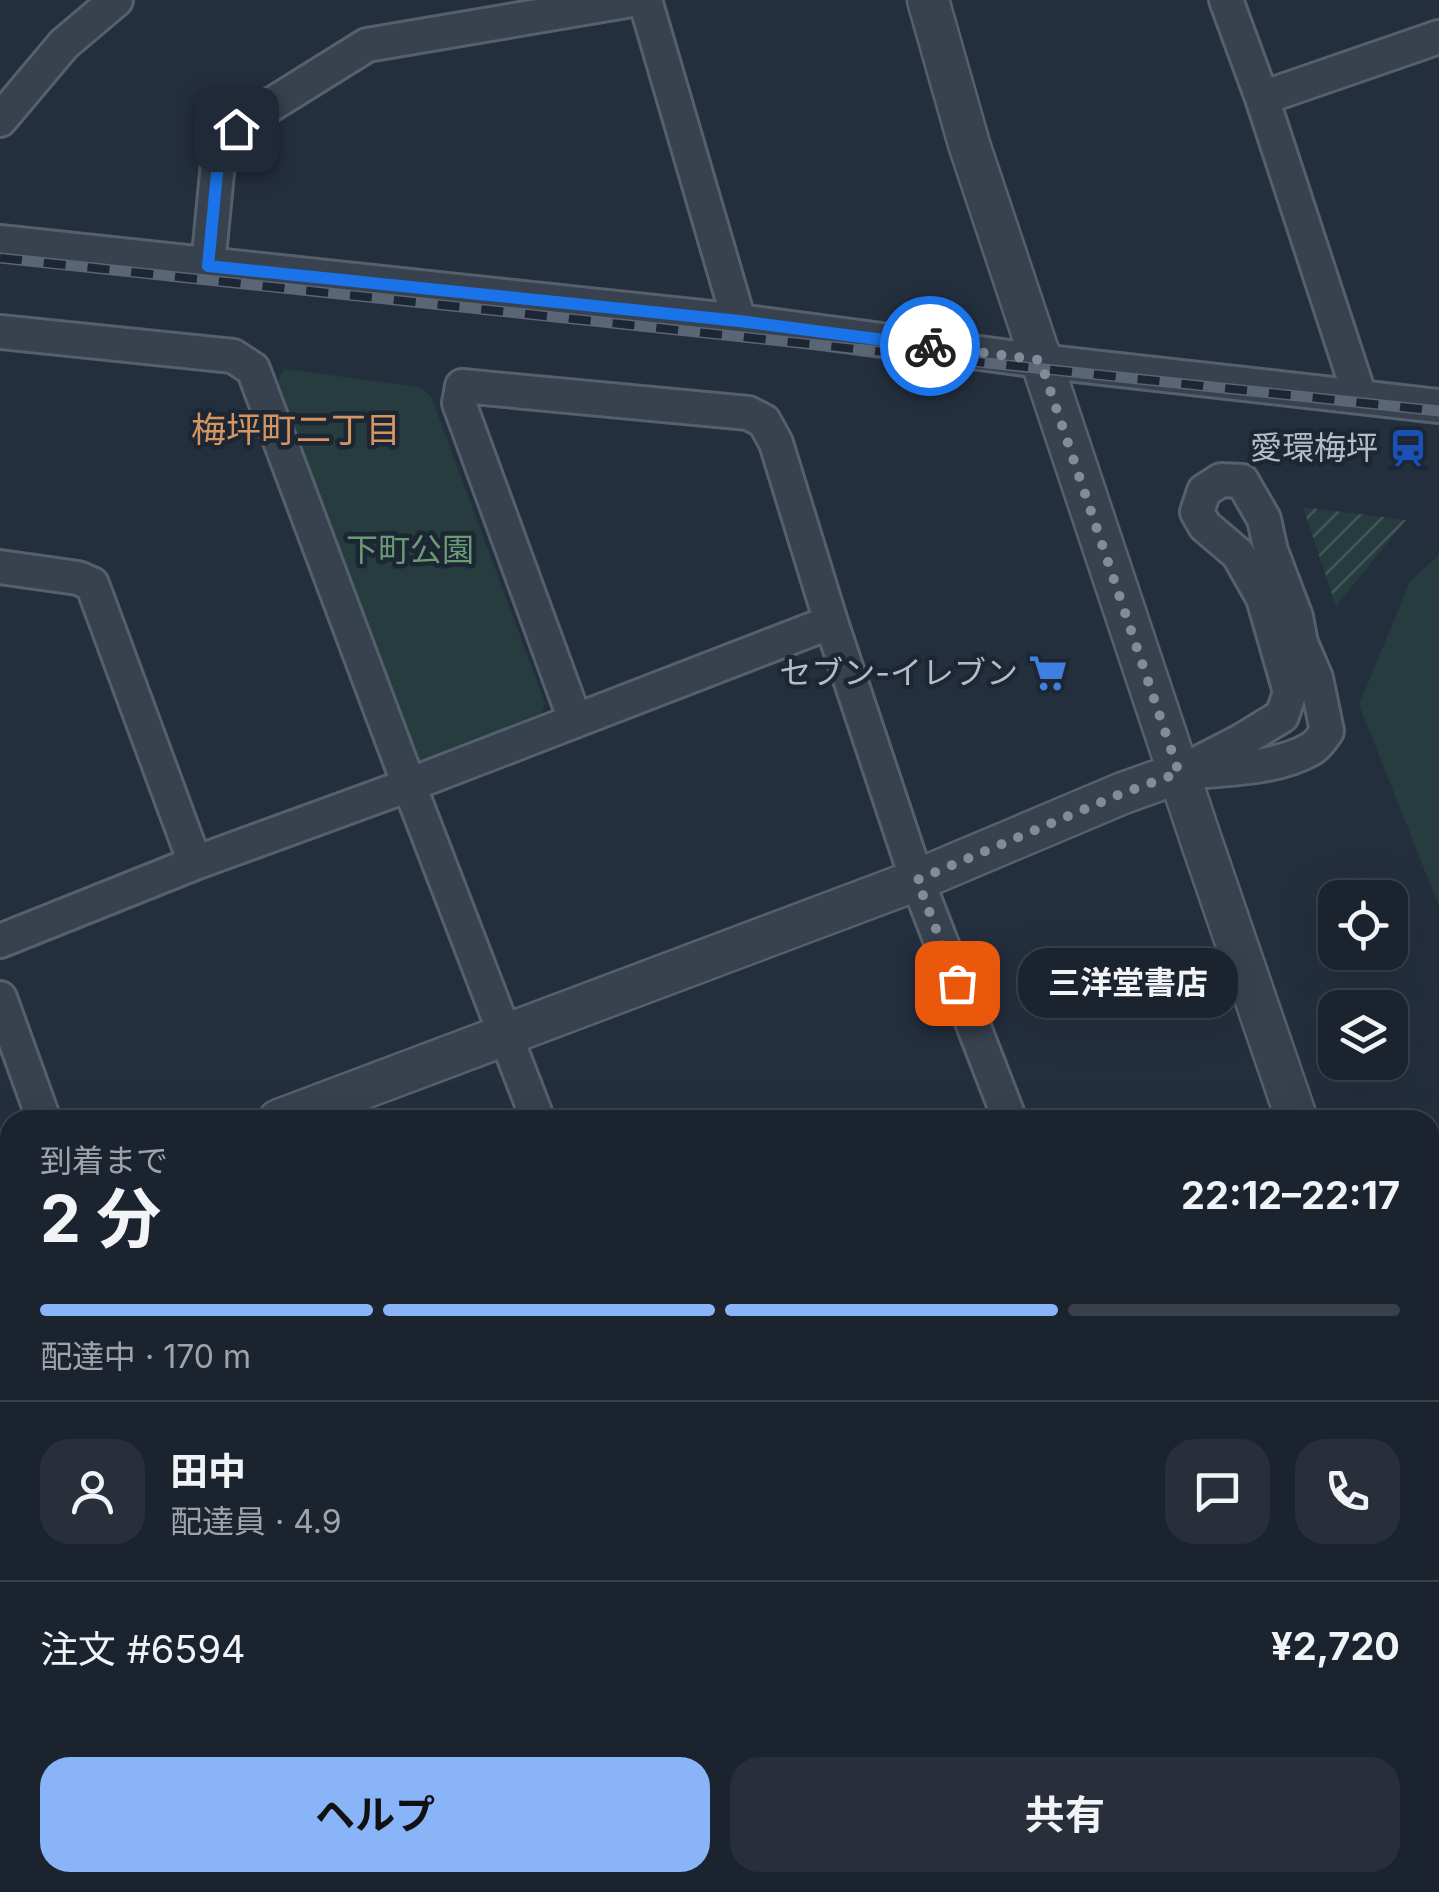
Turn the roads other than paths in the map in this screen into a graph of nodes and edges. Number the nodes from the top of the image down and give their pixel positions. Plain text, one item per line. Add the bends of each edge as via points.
1 (116, 0) edge
2 (632, 0) edge
3 (645, 0) edge
4 (928, 0) edge
5 (1226, 0) edge
6 (1439, 37) edge
7 (1262, 98) junction
8 (0, 120) edge
9 (0, 242) edge
10 (208, 266) junction
11 (739, 321) junction
12 (0, 332) edge
13 (1040, 360) junction
14 (1360, 397) junction
15 (1439, 406) edge
16 (0, 568) edge
17 (831, 622) junction
18 (575, 720) junction
19 (1179, 773) junction
20 (409, 785) junction
21 (196, 863) junction
22 (917, 880) junction
23 (0, 941) edge
24 (0, 998) edge
25 (506, 1033) junction
26 (40, 1110) edge
27 (305, 1110) edge
28 (534, 1110) edge
29 (1006, 1110) edge
30 (1294, 1110) edge

1 - 8 street via 64,44
2 - 10 street via 367,44 312,78 220,142
3 - 11 street
4 - 13 street
5 - 7 street
6 - 7 street
7 - 14 street
9 - 10 street
10 - 11 street
11 - 13 street
12 - 20 street via 233,356 253,368
13 - 14 street
13 - 19 street
14 - 15 street
16 - 21 street via 92,584
17 - 18 street
17 - 18 street via 764,421 748,413 462,386 459,403
17 - 22 street
18 - 20 street
19 - 19 street via 1282,716 1290,692 1263,598 1238,554 1197,512 1204,491 1221,480 1242,481 1264,519 1328,731 1314,748 1277,762
19 - 22 street
19 - 30 street
20 - 21 street
20 - 25 street
21 - 23 street
22 - 25 street
22 - 29 street
24 - 26 street
25 - 27 street
25 - 28 street

